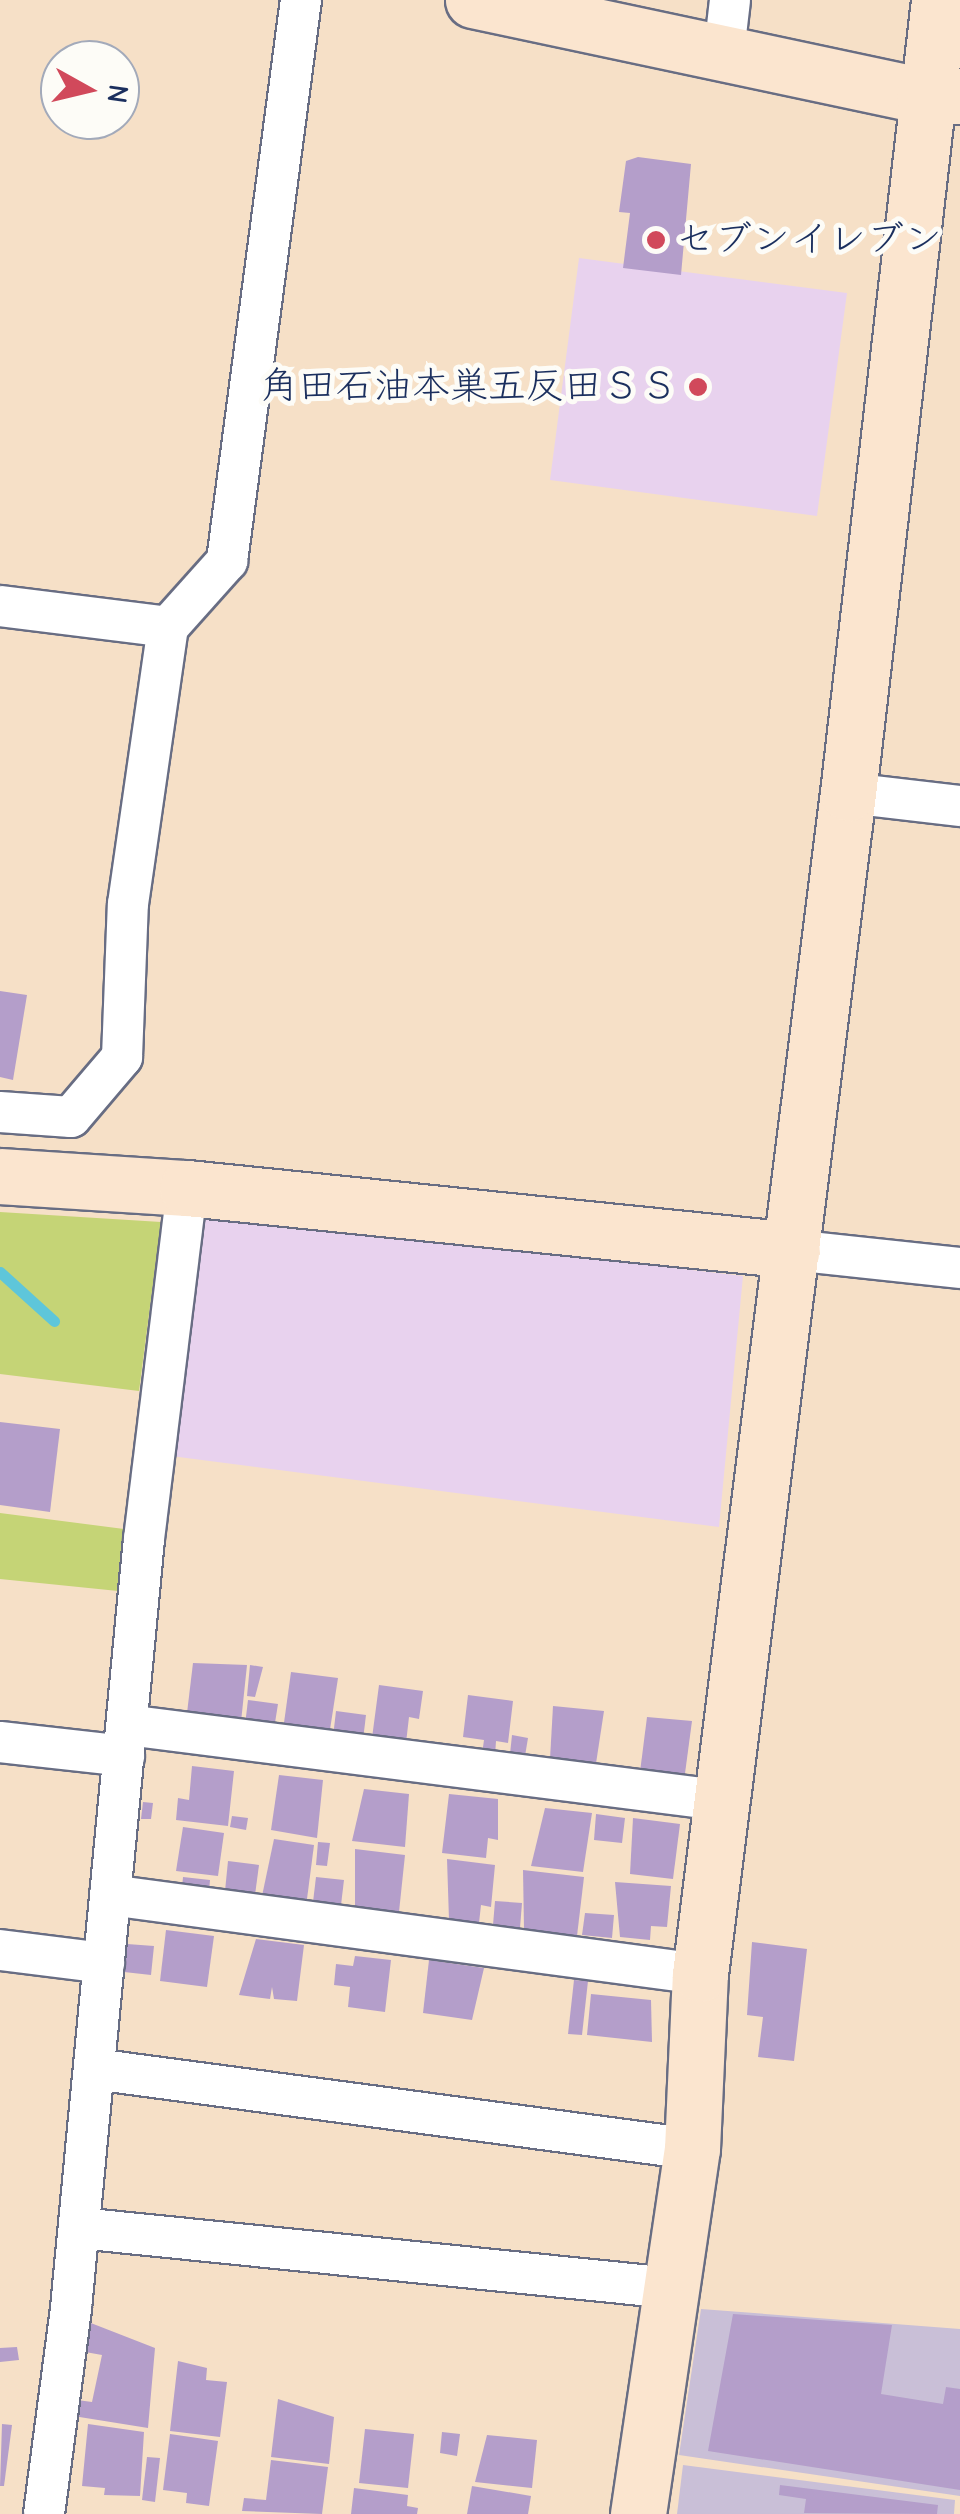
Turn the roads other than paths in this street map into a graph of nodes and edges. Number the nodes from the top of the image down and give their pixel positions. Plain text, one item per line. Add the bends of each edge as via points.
1 (301, 0) edge
2 (473, 0) edge
3 (939, 0) edge
4 (727, 26) edge
5 (942, 96) edge
6 (0, 606) edge
7 (168, 627) junction
8 (848, 793) junction
9 (960, 806) edge
10 (0, 1112) edge
11 (0, 1176) edge
12 (187, 1188) junction
13 (792, 1250) junction
14 (960, 1268) edge
15 (125, 1741) junction
16 (0, 1742) edge
17 (726, 1801) junction
18 (110, 1895) junction
19 (0, 1950) edge
20 (104, 1963) junction
21 (700, 1974) junction
22 (94, 2069) junction
23 (692, 2148) junction
24 (78, 2228) junction
25 (672, 2288) junction
26 (44, 2514) edge
27 (638, 2514) edge

1 - 7 street via 226,561
2 - 4 street
3 - 5 street
4 - 5 street
5 - 8 street
6 - 7 street
7 - 10 street via 128,904 122,1056 71,1117
8 - 9 street
8 - 13 street
11 - 12 street
12 - 13 street
12 - 15 street
13 - 14 street
13 - 17 street
15 - 16 street
15 - 17 street
15 - 18 street
17 - 21 street
18 - 20 street
18 - 21 street
19 - 20 street
20 - 22 street
21 - 23 street
22 - 23 street
22 - 24 street
23 - 25 street
24 - 25 street
24 - 26 street
25 - 27 street

